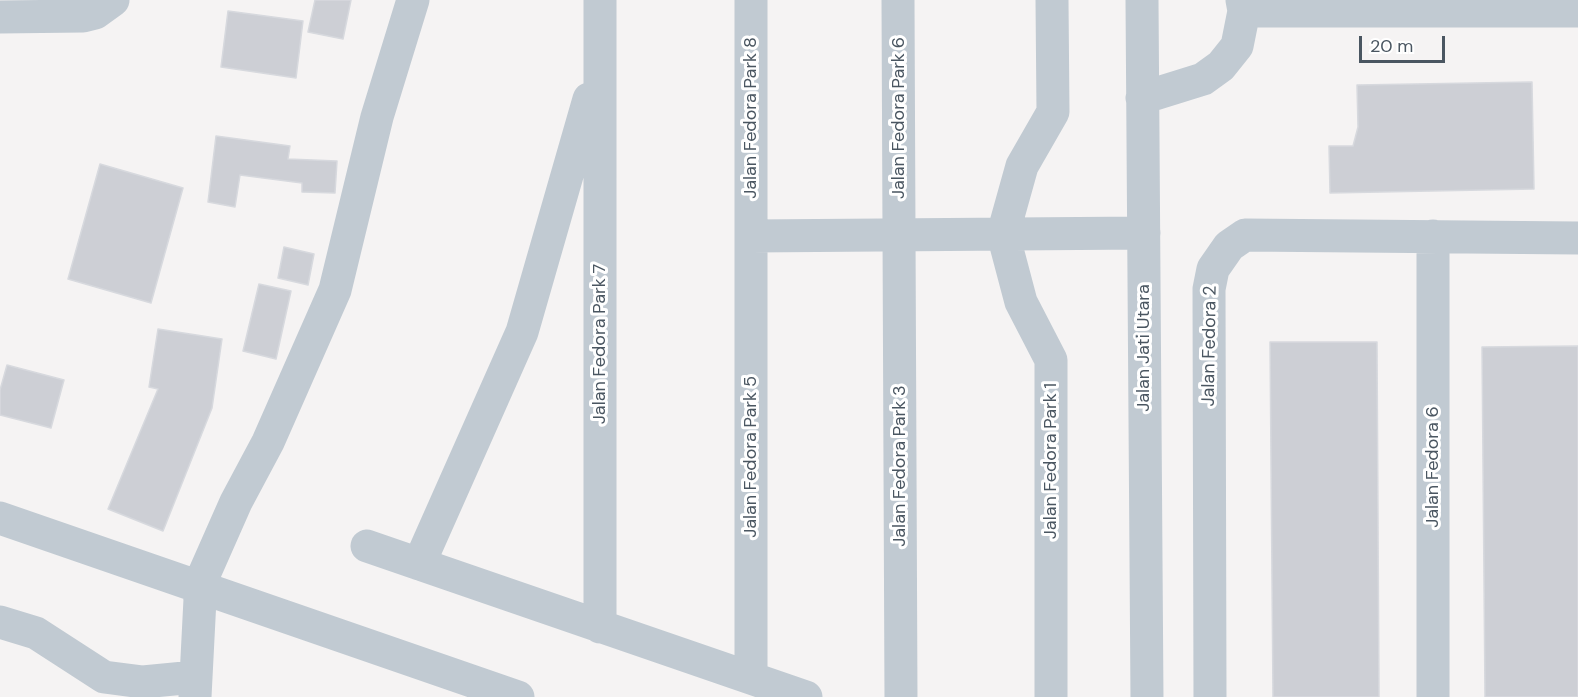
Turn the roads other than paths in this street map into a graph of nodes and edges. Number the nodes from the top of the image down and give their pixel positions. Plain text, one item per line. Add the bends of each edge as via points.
1 (113, 0) edge
2 (412, 0) edge
3 (600, 0) edge
4 (751, 0) edge
5 (898, 0) edge
6 (1052, 0) edge
7 (1142, 0) edge
8 (1243, 6) edge
9 (1578, 11) edge
10 (0, 17) edge
11 (600, 61) junction
12 (1142, 98) junction
13 (1144, 233) junction
14 (1003, 234) junction
15 (899, 235) junction
16 (751, 236) junction
17 (1433, 237) junction
18 (1578, 238) edge
19 (0, 518) edge
20 (367, 546) dead end
21 (419, 564) junction
22 (198, 588) junction
23 (0, 622) edge
24 (600, 627) junction
25 (750, 677) junction
26 (195, 687) edge
27 (518, 697) edge
28 (806, 697) edge
29 (901, 697) edge
30 (1051, 697) edge
31 (1147, 697) edge
32 (1210, 697) edge
33 (1433, 697) edge

1 - 10 street via 83,16
2 - 22 street via 377,117 335,290
3 - 11 street, Jalan Fedora Park 7
4 - 16 street, Jalan Fedora Park 8
5 - 15 street, Jalan Fedora Park 6
6 - 14 street via 1053,112 1022,166
7 - 12 street, Jalan Jati Utara
8 - 9 street
8 - 12 street via 1237,46 1221,66 1203,79
11 - 21 street, Jalan Fedora Park 7 via 522,332
11 - 24 street, Jalan Fedora Park 7
12 - 13 street, Jalan Jati Utara
13 - 14 street
13 - 31 street, Jalan Jati Utara
14 - 15 street
14 - 30 street, Jalan Fedora Park 1 via 1021,302 1051,360
15 - 16 street
15 - 29 street, Jalan Fedora Park 3
16 - 25 street, Jalan Fedora Park 5
17 - 18 street, Jalan Fedora 2
17 - 32 street, Jalan Fedora 2 via 1245,235 1229,246 1212,269
17 - 33 street, Jalan Fedora 6
19 - 22 street
20 - 21 street
21 - 24 street
22 - 26 street
22 - 27 street
23 - 26 street via 36,633 104,677
24 - 25 street
25 - 28 street

